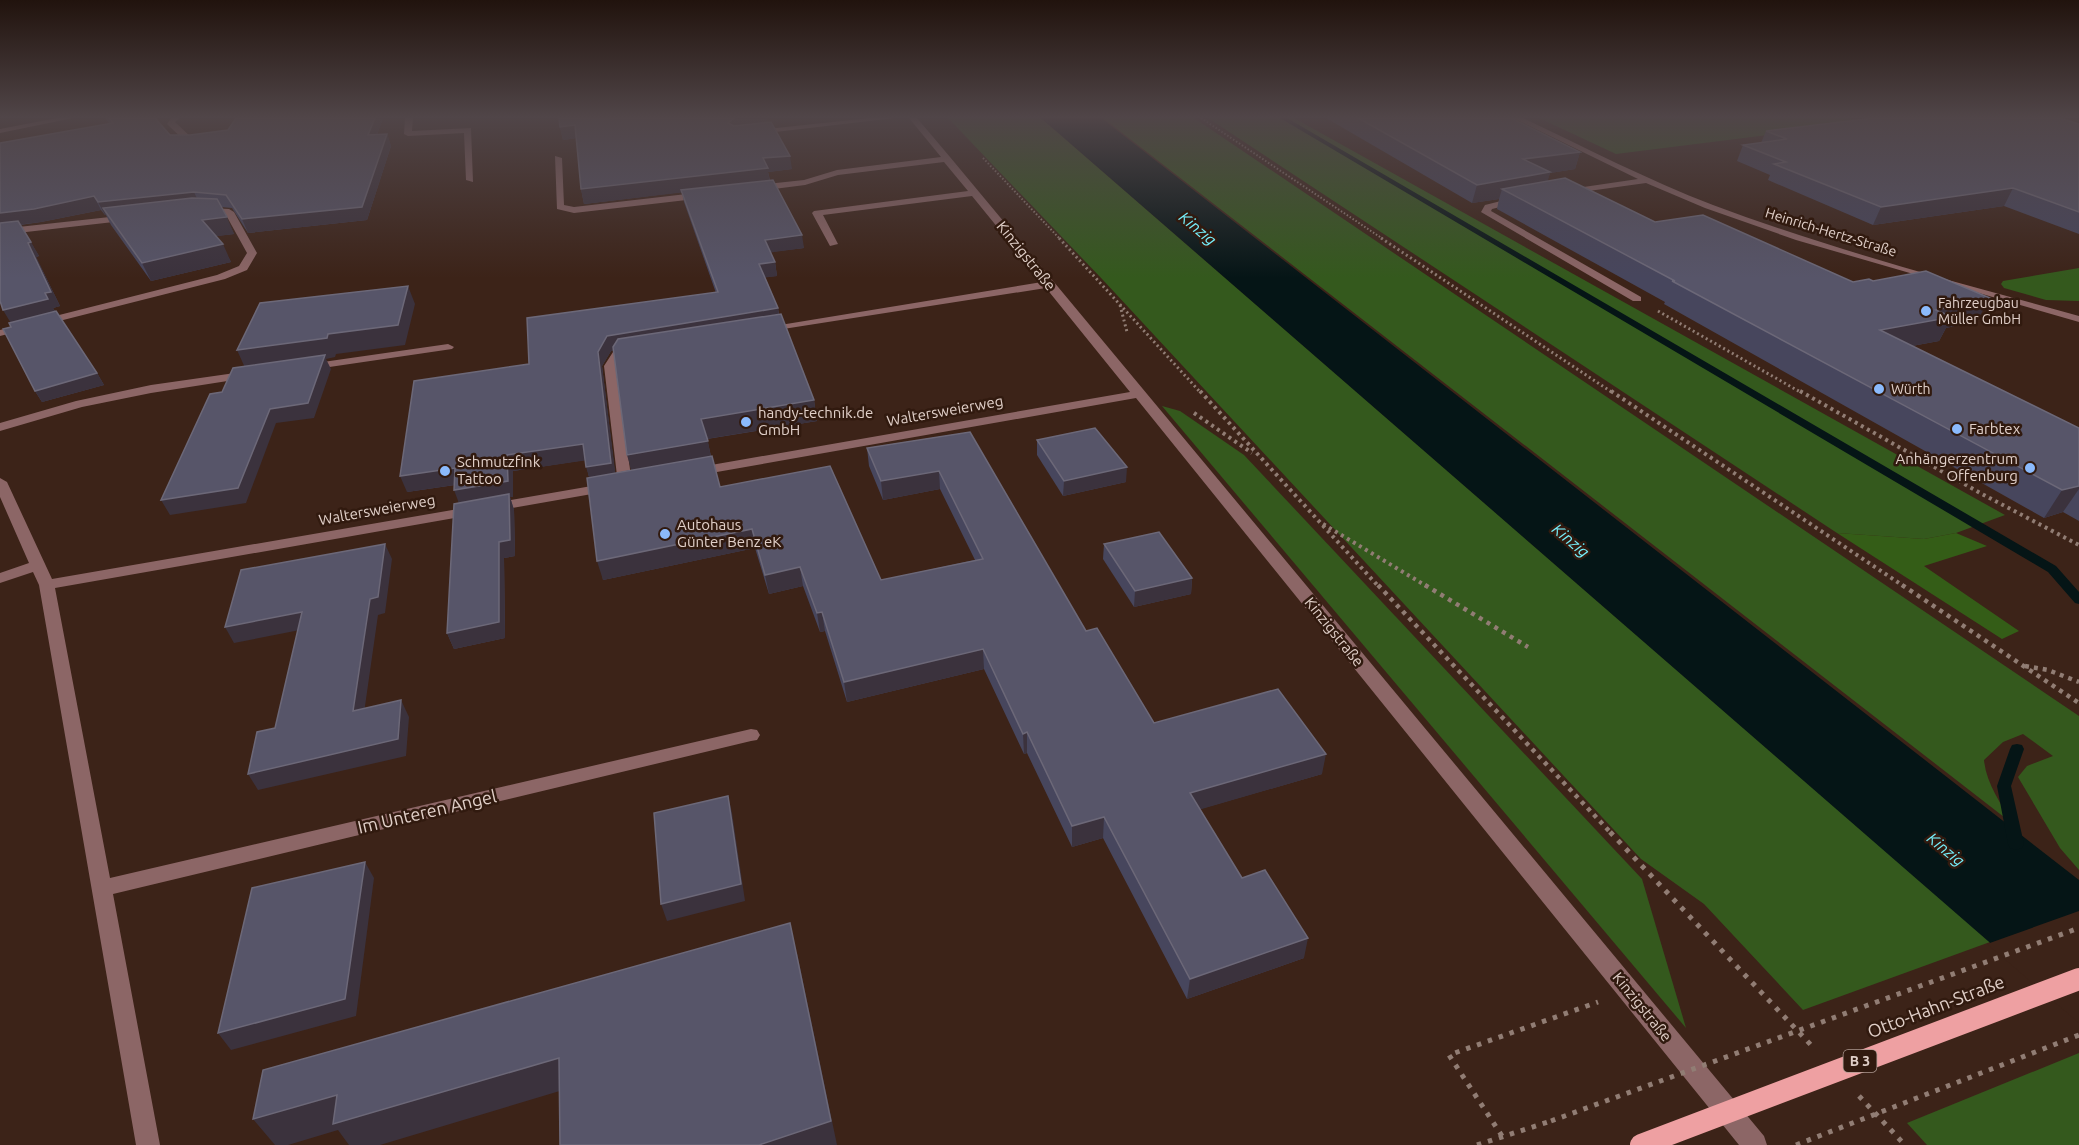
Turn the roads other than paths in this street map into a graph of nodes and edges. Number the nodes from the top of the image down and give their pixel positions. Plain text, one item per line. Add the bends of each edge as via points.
1 (470, 171) edge
2 (559, 171) edge
3 (849, 171) edge
4 (957, 171) edge
5 (1629, 171) edge
6 (470, 180) dead end
7 (1647, 180) junction
8 (745, 190) edge
9 (975, 193) junction
10 (711, 194) edge
11 (1554, 194) edge
12 (1531, 198) edge
13 (200, 210) edge
14 (142, 216) edge
15 (0, 232) edge
16 (833, 244) dead end
17 (1049, 285) junction
18 (1637, 299) road end
19 (2079, 319) edge
20 (758, 331) edge
21 (0, 333) edge
22 (448, 347) dead end
23 (641, 350) edge
24 (300, 368) edge
25 (265, 373) edge
26 (1139, 394) junction
27 (0, 427) edge
28 (683, 474) edge
29 (0, 482) edge
30 (38, 565) junction
31 (0, 578) edge
32 (47, 585) junction
33 (752, 735) dead end
34 (103, 888) junction
35 (2079, 979) edge
36 (148, 1145) edge
37 (1641, 1145) edge
38 (1755, 1145) edge

1 - 6 street
2 - 10 street via 560,207 565,209
3 - 8 street
4 - 9 street, Kinzigstraße
5 - 7 street, Heinrich-Hertz-Straße
7 - 11 street
7 - 19 street, Heinrich-Hertz-Straße via 1793,235
9 - 16 street via 817,213
9 - 17 street, Kinzigstraße
12 - 18 street via 1498,203 1486,212
13 - 21 street via 229,212 252,253 243,268 221,277
14 - 15 street
17 - 20 street
17 - 26 street, Kinzigstraße
22 - 24 street
23 - 32 street, Waltersweierweg via 617,354 610,366 630,483
25 - 27 street via 151,389
26 - 28 street, Waltersweierweg
26 - 38 street, Kinzigstraße
29 - 30 street
30 - 31 street
30 - 32 street
32 - 34 street
33 - 34 street, Im Unteren Angel
34 - 36 street
35 - 37 main road, Otto-Hahn-Straße / B 3, bridge

